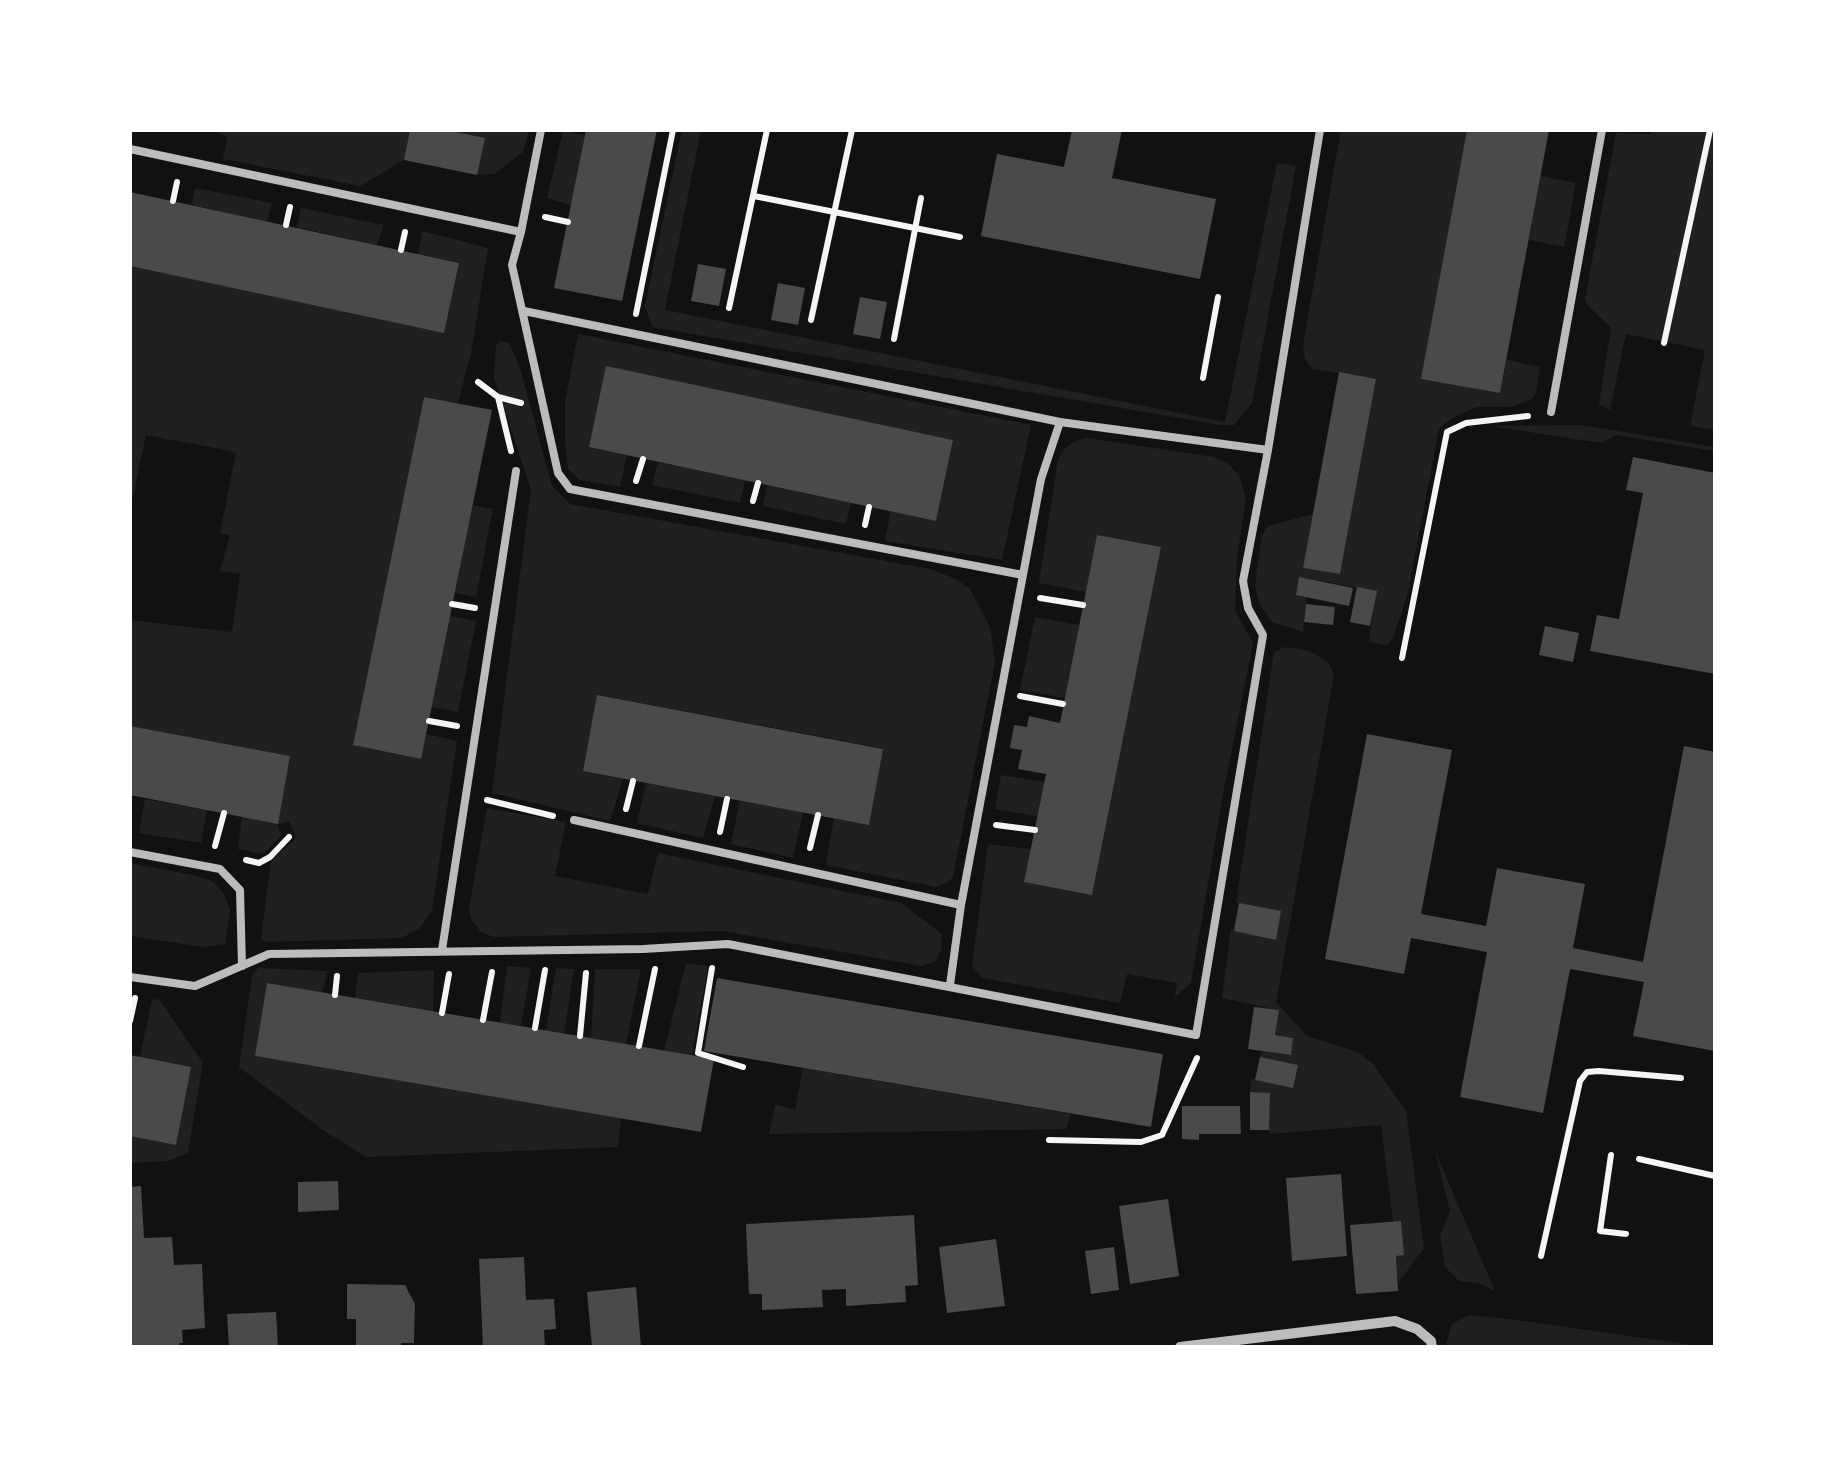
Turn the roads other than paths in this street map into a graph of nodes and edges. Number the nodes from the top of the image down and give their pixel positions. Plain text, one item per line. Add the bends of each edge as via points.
1 (542, 130) edge
2 (1320, 130) edge
3 (1602, 130) edge
4 (130, 149) edge
5 (520, 232) junction
6 (524, 311) junction
7 (1551, 412) road end
8 (1060, 422) junction
9 (1268, 450) junction
10 (516, 471) road end
11 (1023, 575) junction
12 (574, 820) road end
13 (130, 852) edge
14 (960, 905) junction
15 (442, 950) junction
16 (242, 966) junction
17 (130, 976) edge
18 (950, 985) junction
19 (1180, 1347) edge
20 (1432, 1347) edge

1 - 5 lane
2 - 9 lane
3 - 7 lane
4 - 5 lane
5 - 6 lane via 512,265
6 - 8 lane
6 - 11 lane via 558,473 570,489
8 - 9 lane
8 - 11 lane
9 - 18 lane via 1243,581 1263,635 1196,1035
10 - 15 lane
11 - 14 lane
12 - 14 lane
13 - 16 lane via 220,870 240,890
14 - 18 lane
15 - 16 lane via 269,954
15 - 18 lane via 728,944
16 - 17 lane via 195,986
19 - 20 street via 1395,1322 1417,1329

